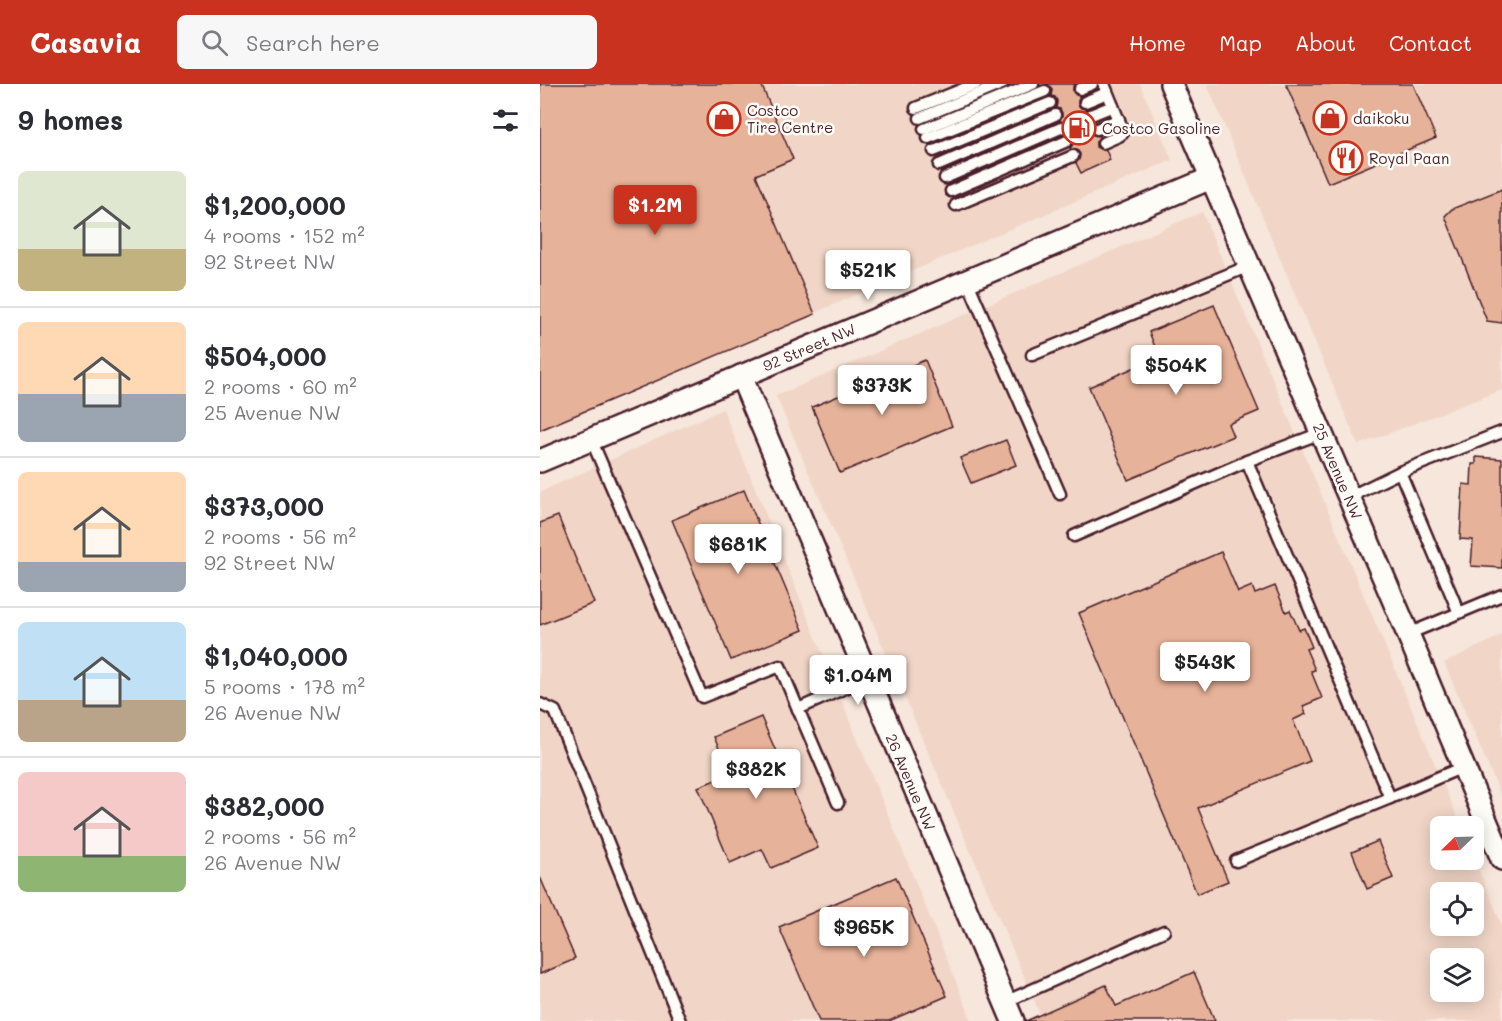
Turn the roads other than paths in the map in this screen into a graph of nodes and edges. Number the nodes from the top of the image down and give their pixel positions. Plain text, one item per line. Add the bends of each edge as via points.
1 (976, 84) edge
2 (1002, 84) edge
3 (1033, 84) edge
4 (1092, 84) edge
5 (1171, 84) edge
6 (1106, 88) edge
7 (1080, 89) dead end
8 (1045, 91) dead end
9 (1085, 102) dead end
10 (1050, 103) dead end
11 (1113, 106) junction
12 (1055, 115) dead end
13 (1091, 115) dead end
14 (1119, 119) junction
15 (1061, 128) dead end
16 (1097, 129) dead end
17 (1067, 141) dead end
18 (1103, 143) dead end
19 (934, 151) dead end
20 (1073, 156) dead end
21 (939, 165) dead end
22 (945, 178) dead end
23 (1211, 178) junction
24 (951, 191) dead end
25 (956, 205) dead end
26 (1249, 266) junction
27 (968, 280) junction
28 (1032, 355) dead end
29 (741, 376) junction
30 (1502, 432) edge
31 (1321, 433) junction
32 (591, 439) junction
33 (540, 461) edge
34 (1247, 461) junction
35 (1400, 472) junction
36 (1060, 494) dead end
37 (1348, 497) junction
38 (1074, 536) dead end
39 (1502, 595) edge
40 (1459, 613) junction
41 (1408, 634) junction
42 (868, 678) junction
43 (540, 704) edge
44 (798, 708) junction
45 (1464, 767) junction
46 (1390, 798) junction
47 (838, 803) dead end
48 (1502, 859) edge
49 (1236, 861) dead end
50 (1164, 931) dead end
51 (1009, 1012) edge
52 (680, 1021) edge

1 - 2 lane via 918,113
3 - 8 lane via 926,134
4 - 7 lane
5 - 23 street, 25 Avenue NW
6 - 9 lane
6 - 11 lane
10 - 19 lane
11 - 13 lane
11 - 14 lane
12 - 21 lane
14 - 16 lane
14 - 18 lane via 1123,133
15 - 22 lane
17 - 24 lane
20 - 25 lane
23 - 26 street, 25 Avenue NW
23 - 27 street, 92 Street NW
26 - 28 lane
26 - 31 street, 25 Avenue NW
27 - 29 street, 92 Street NW
27 - 36 lane
29 - 32 street, 92 Street NW
29 - 42 street, 26 Avenue NW
30 - 35 lane
31 - 34 lane
31 - 37 street, 25 Avenue NW
32 - 33 street, 92 Street NW
32 - 44 lane via 702,697 780,666
34 - 38 lane
34 - 46 lane
35 - 37 lane
35 - 40 lane
37 - 41 street, 25 Avenue NW
39 - 40 lane
40 - 41 lane
41 - 45 street, 25 Avenue NW
42 - 44 lane
42 - 51 street, 26 Avenue NW
43 - 52 lane via 555,711
44 - 47 lane
45 - 46 lane
45 - 48 street, 25 Avenue NW
46 - 49 lane
50 - 51 lane

